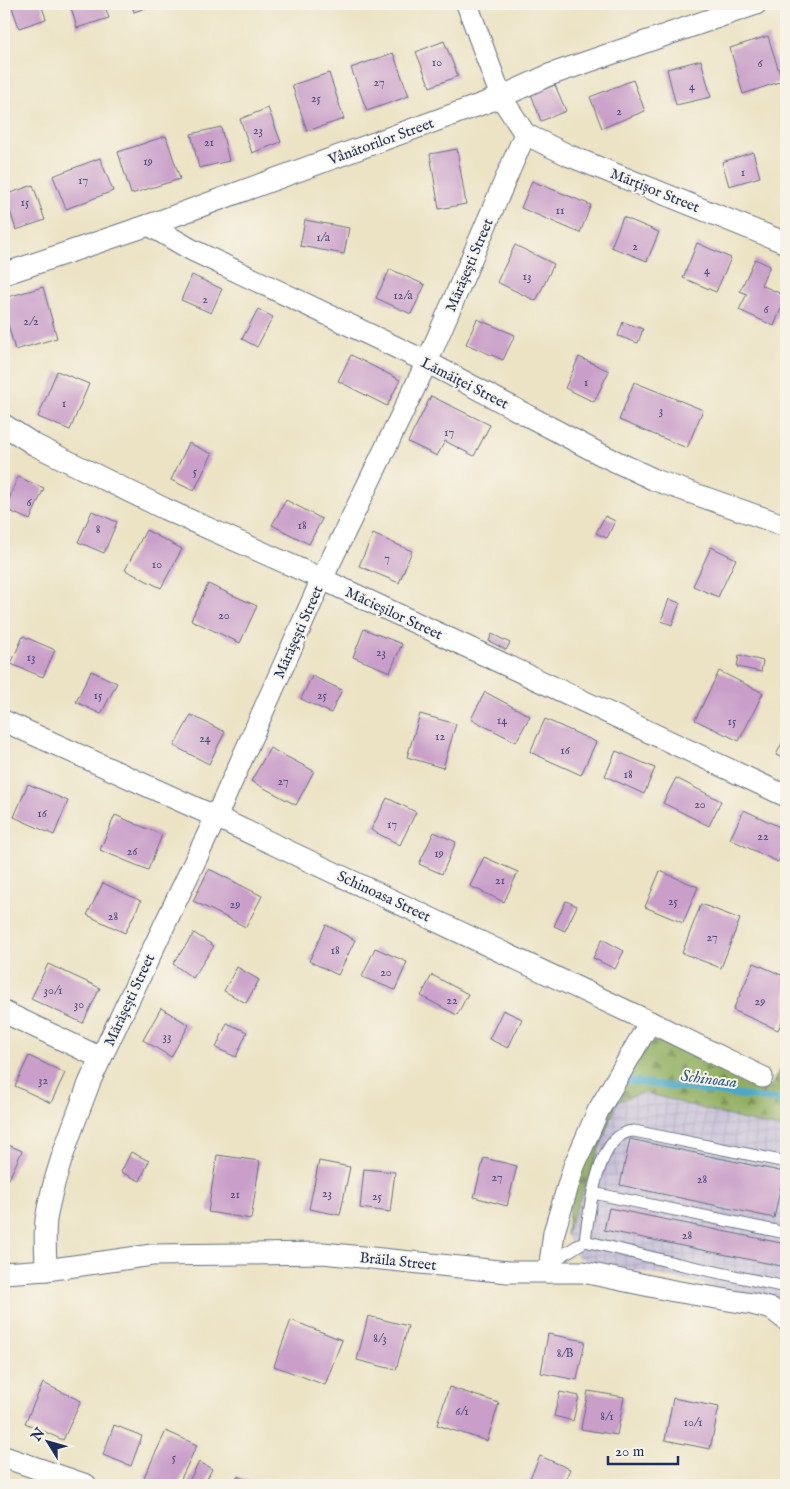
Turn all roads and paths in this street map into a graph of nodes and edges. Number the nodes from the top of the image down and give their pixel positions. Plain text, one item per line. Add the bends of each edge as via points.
1 (467, 4) edge
2 (756, 4) edge
3 (501, 97) junction
4 (525, 134) junction
5 (149, 225) junction
6 (786, 243) edge
7 (4, 274) edge
8 (427, 362) junction
9 (4, 425) edge
10 (786, 526) edge
11 (322, 580) junction
12 (4, 721) edge
13 (786, 796) edge
14 (216, 817) junction
15 (4, 1012) edge
16 (650, 1022) junction
17 (101, 1058) junction
18 (762, 1077) dead end
19 (786, 1162) edge
20 (593, 1193) junction
21 (786, 1233) edge
22 (585, 1241) junction
23 (549, 1267) junction
24 (46, 1270) junction
25 (4, 1272) edge
26 (786, 1287) edge
27 (786, 1320) edge
28 (4, 1457) edge
29 (86, 1485) edge

1 - 3 street
2 - 3 street, Vânătorilor Street via 549,76
3 - 4 street
3 - 5 street, Vânătorilor Street
4 - 6 street, Mărțișor Street via 570,156
4 - 8 street, Mărășești Street
5 - 7 street, Vânătorilor Street
5 - 8 street, Lămăiței Street via 192,250
8 - 10 street, Lămăiței Street via 655,480
8 - 11 street, Mărășești Street
9 - 11 street, Măcieșilor Street via 35,445 165,509
11 - 13 street, Măcieșilor Street
11 - 14 street, Mărășești Street
12 - 14 street, Schinoasa Street
14 - 16 street, Schinoasa Street
14 - 17 street, Mărășești Street
15 - 17 street
16 - 18 street, Schinoasa Street
16 - 23 street via 598,1111 574,1166 554,1232
17 - 24 street, Mărășești Street via 54,1184 46,1221
19 - 20 lane via 629,1131 611,1143
20 - 21 lane
20 - 22 lane
22 - 23 lane
22 - 26 lane
23 - 24 street, Brăila Street via 508,1272 324,1253 152,1255
23 - 27 street, Brăila Street via 772,1308
24 - 25 street, Brăila Street
28 - 29 street

